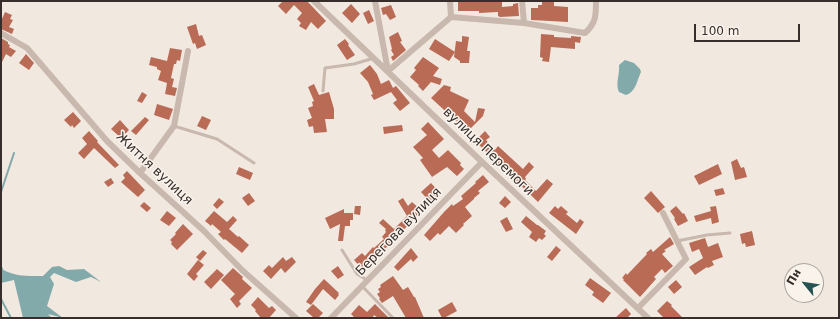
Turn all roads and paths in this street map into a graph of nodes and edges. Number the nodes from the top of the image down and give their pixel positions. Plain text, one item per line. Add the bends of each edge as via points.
1 (314, 1) edge
2 (375, 1) edge
3 (450, 1) edge
4 (522, 1) edge
5 (596, 1) edge
6 (451, 17) junction
7 (524, 23) junction
8 (1, 33) edge
9 (188, 51) dead end
10 (374, 58) junction
11 (388, 71) junction
12 (323, 92) dead end
13 (174, 126) junction
14 (482, 162) junction
15 (254, 164) dead end
16 (140, 173) junction
17 (663, 213) dead end
18 (730, 233) dead end
19 (677, 240) junction
20 (342, 250) dead end
21 (367, 281) junction
22 (362, 286) junction
23 (638, 308) junction
24 (296, 318) edge
25 (331, 318) edge
26 (393, 318) edge
27 (648, 318) edge

1 - 10 street, вулиця Перемоги
2 - 11 street
3 - 6 street
4 - 7 street
5 - 7 street via 593,26 585,33
6 - 7 street
6 - 11 street
8 - 16 street, Житня вулиця via 27,48 107,141
9 - 13 street
10 - 11 street, вулиця Перемоги
10 - 12 lane via 325,68
11 - 14 street, вулиця Перемоги
13 - 15 lane via 217,139
13 - 16 street
14 - 21 street, Берегова вулиця
14 - 23 street, вулиця Перемоги
16 - 24 street, Житня вулиця
17 - 19 street
18 - 19 lane
19 - 23 street via 686,259
20 - 21 lane via 357,274
21 - 22 street, Берегова вулиця
22 - 25 street, Берегова вулиця
22 - 26 lane
23 - 27 street, вулиця Перемоги

